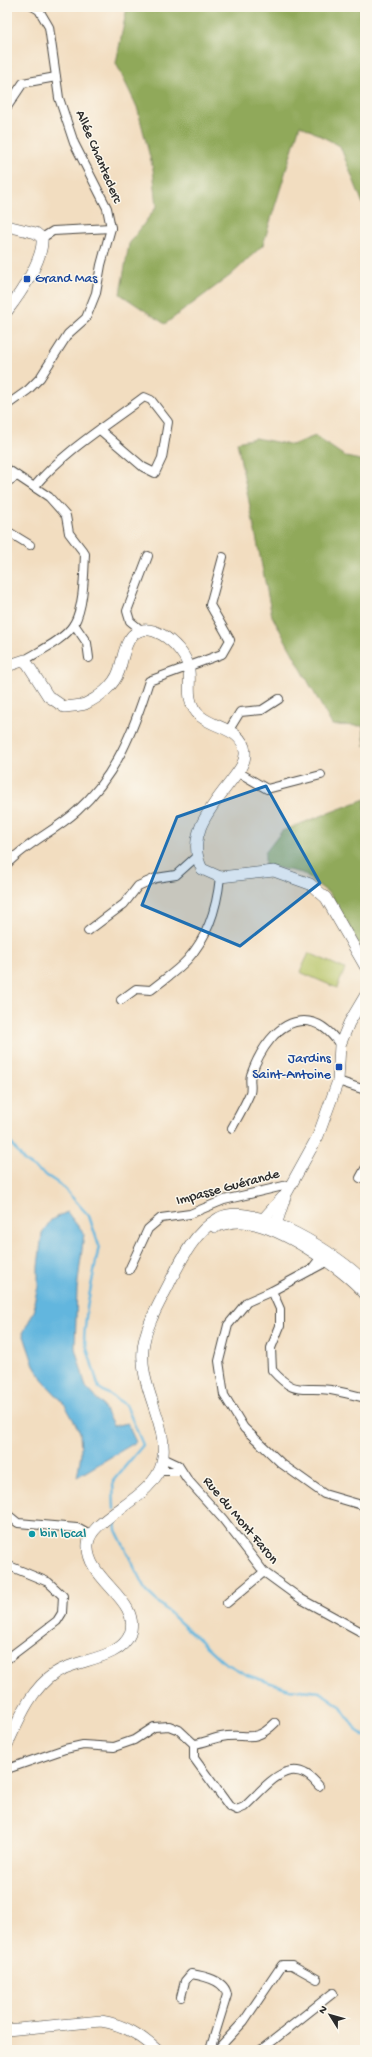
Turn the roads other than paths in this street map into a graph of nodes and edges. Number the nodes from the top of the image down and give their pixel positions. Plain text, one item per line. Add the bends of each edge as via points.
1 (34, 7) edge
2 (56, 76) junction
3 (7, 107) edge
4 (7, 226) edge
5 (111, 228) junction
6 (42, 238) junction
7 (7, 311) edge
8 (7, 405) edge
9 (100, 430) junction
10 (7, 469) edge
11 (17, 476) junction
12 (7, 482) edge
13 (34, 487) junction
14 (7, 531) edge
15 (30, 545) dead end
16 (148, 556) dead end
17 (223, 557) dead end
18 (74, 624) junction
19 (140, 630) junction
20 (89, 658) dead end
21 (25, 660) junction
22 (188, 665) junction
23 (7, 666) edge
24 (279, 699) dead end
25 (229, 730) junction
26 (238, 772) junction
27 (321, 775) dead end
28 (196, 857) junction
29 (7, 864) edge
30 (220, 876) junction
31 (88, 931) dead end
32 (365, 966) edge
33 (365, 996) edge
34 (121, 1000) dead end
35 (340, 1045) junction
36 (338, 1081) junction
37 (365, 1090) edge
38 (232, 1128) dead end
39 (365, 1168) edge
40 (360, 1178) dead end
41 (289, 1189) junction
42 (268, 1226) junction
43 (325, 1256) junction
44 (129, 1270) dead end
45 (365, 1282) edge
46 (272, 1291) junction
47 (365, 1294) edge
48 (365, 1398) edge
49 (163, 1458) junction
50 (159, 1471) junction
51 (181, 1471) junction
52 (365, 1506) edge
53 (8, 1519) edge
54 (93, 1532) junction
55 (7, 1565) edge
56 (264, 1572) junction
57 (227, 1603) dead end
58 (365, 1634) edge
59 (7, 1659) edge
60 (275, 1723) dead end
61 (194, 1744) junction
62 (7, 1745) edge
63 (7, 1769) edge
64 (319, 1786) dead end
65 (317, 1979) dead end
66 (333, 1993) dead end
67 (181, 1997) dead end
68 (7, 2030) edge
69 (157, 2050) edge
70 (210, 2050) edge
71 (217, 2050) edge
72 (261, 2050) edge

1 - 2 street, Allée Chanteclerc via 39,10 49,27
2 - 3 street via 23,83
2 - 5 street, Allée Chanteclerc via 59,98 74,142 107,208
4 - 6 street via 36,233
5 - 6 street via 53,231
5 - 8 street via 96,293 86,318 68,334 40,378
6 - 7 street via 43,247
9 - 9 street via 144,397 151,400 168,422 162,458 155,473 143,468
9 - 13 street via 48,470
10 - 11 street
11 - 12 street
11 - 13 street
13 - 18 street via 49,497 66,516 69,534 85,554 81,602
14 - 15 street
16 - 19 street via 126,611 130,621
17 - 22 street via 210,605 230,640 222,654
18 - 20 street via 87,643
18 - 21 street via 62,637
19 - 21 street via 129,639 118,674 106,691 84,704 64,707 48,696
19 - 22 street via 152,630 175,642
21 - 23 street
22 - 25 street via 191,707 206,721
22 - 29 street via 149,681 139,713 120,757 100,786 78,810 49,833 21,850
24 - 25 street via 262,710 240,712
25 - 26 street via 239,739 245,751
26 - 27 street via 267,789
26 - 28 street via 200,826 195,846
28 - 30 street via 202,870
28 - 31 street via 176,875 156,878 138,886 124,904
30 - 32 street via 274,871 310,884 326,898
30 - 34 street via 217,900 207,931 187,961 151,990 136,989
33 - 35 street
35 - 36 street
35 - 38 street via 333,1034 313,1022 297,1022 284,1026 268,1043 261,1056 251,1076 251,1091
36 - 37 street
36 - 41 street via 318,1136
39 - 40 street
41 - 42 street
41 - 44 street, Impasse Guérande via 224,1200 190,1214 161,1218 148,1229
42 - 43 street
42 - 49 street via 239,1222 205,1229 181,1260 156,1311 143,1347 142,1366 163,1440
43 - 45 street via 353,1270
43 - 46 street via 312,1270
43 - 47 street
46 - 48 street via 280,1309 280,1326 271,1348 272,1370 284,1383 302,1390 330,1390
46 - 52 street via 247,1302 228,1325 219,1361 224,1395 244,1428 282,1464 324,1494
49 - 50 street
49 - 51 street, Rue du Mont Faron via 178,1465
50 - 51 street
50 - 54 street via 144,1491
51 - 56 street, Rue du Mont Faron
53 - 54 street via 29,1525 53,1525
54 - 62 street via 88,1542 91,1563 120,1598 131,1617 130,1633 125,1642 109,1653 66,1667 43,1684 22,1713
55 - 59 street via 48,1582 63,1596 62,1613 57,1621
56 - 57 street
56 - 58 street, Rue du Mont Faron via 301,1599
60 - 61 street via 265,1733 248,1738 221,1737
61 - 63 street via 179,1730 169,1726 154,1727 134,1740 114,1747 83,1746 58,1751
61 - 64 street via 194,1758 229,1806 237,1810 244,1807 279,1774 288,1770 313,1778
65 - 71 street via 292,1965 282,1965 244,2021
66 - 72 street
67 - 70 street via 185,1981 191,1974 220,1982 225,1987 227,1995
68 - 69 street via 114,2023 143,2037

